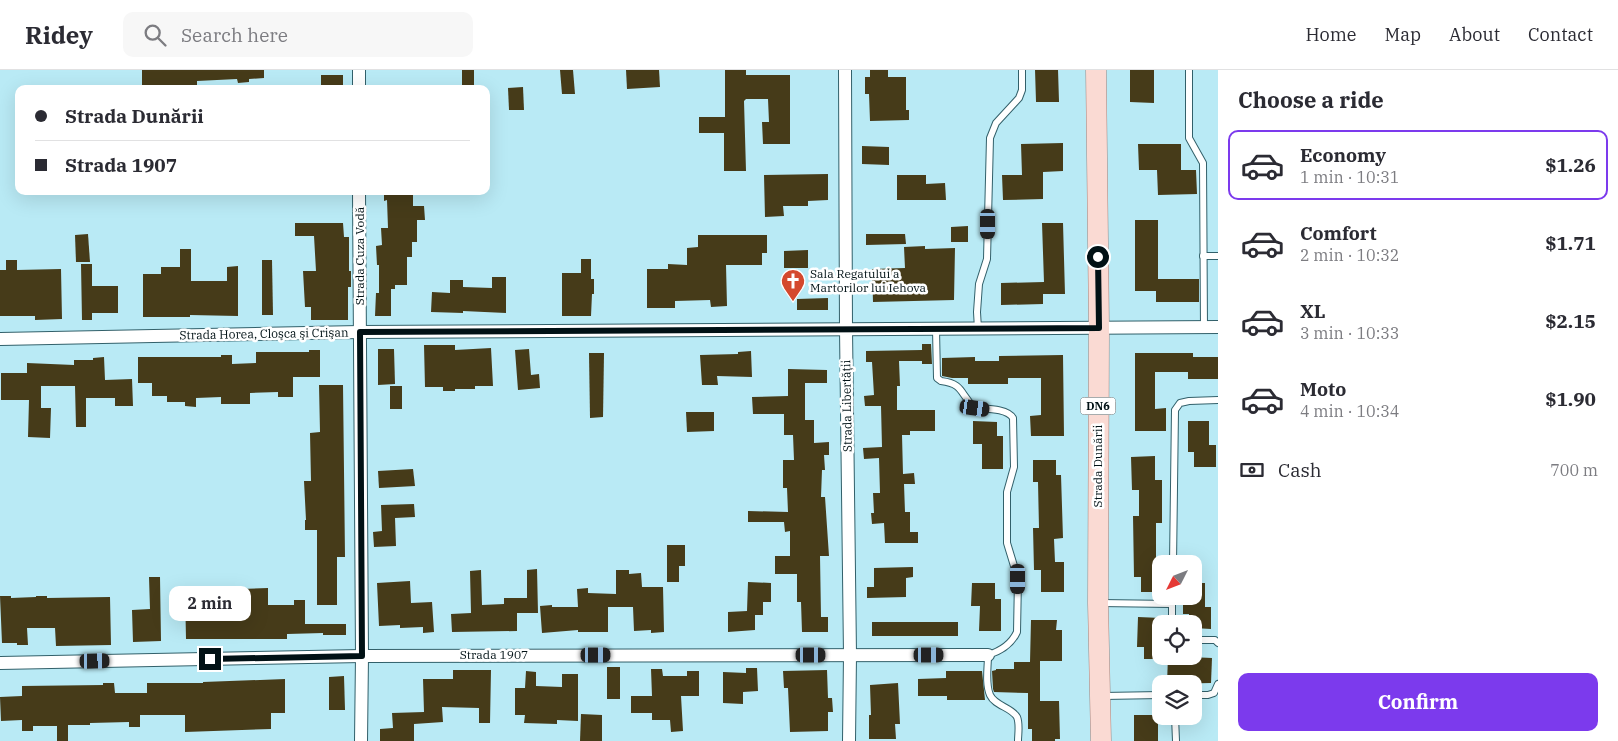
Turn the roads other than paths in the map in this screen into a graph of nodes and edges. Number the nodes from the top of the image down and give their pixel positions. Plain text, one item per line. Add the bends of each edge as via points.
1 (358, 70) edge
2 (845, 70) edge
3 (1022, 70) edge
4 (1096, 70) edge
5 (1189, 70) edge
6 (359, 85) edge
7 (359, 195) edge
8 (1203, 256) junction
9 (1218, 256) edge
10 (1218, 327) edge
11 (1099, 328) junction
12 (1204, 328) junction
13 (846, 329) junction
14 (936, 329) junction
15 (978, 329) junction
16 (360, 332) junction
17 (0, 339) edge
18 (1218, 400) edge
19 (1173, 555) edge
20 (1098, 603) junction
21 (1152, 604) edge
22 (1202, 640) edge
23 (1218, 643) edge
24 (850, 655) junction
25 (988, 655) junction
26 (362, 656) junction
27 (0, 663) edge
28 (1218, 684) edge
29 (1152, 695) edge
30 (1202, 695) edge
31 (1101, 696) junction
32 (1175, 725) edge
33 (361, 741) edge
34 (849, 741) edge
35 (1018, 741) edge
36 (1101, 741) edge
37 (1176, 741) edge

1 - 6 street
2 - 13 street, Strada Libertății
3 - 15 lane via 1019,98 996,122 990,138 987,259 979,284
4 - 11 main road, Strada Dunării / DN6
5 - 8 lane via 1190,138 1203,163
7 - 16 street, Strada Cuza Vodă
8 - 9 lane
8 - 12 lane
10 - 12 street, Strada Horea, Cloşca şi Crişan
11 - 12 street, Strada Horea, Cloşca şi Crişan
11 - 15 street, Strada Horea, Cloşca şi Crişan
11 - 20 main road, Strada Dunării / DN6
13 - 14 street, Strada Horea, Cloşca şi Crişan
13 - 16 street, Strada Horea, Cloşca şi Crişan
13 - 24 street, Strada Libertății
14 - 15 street, Strada Horea, Cloşca şi Crişan
14 - 25 lane via 937,378 958,386 975,408 1004,412 1013,418 1014,467 1007,492 1007,543 1018,579 1017,632 1004,649
16 - 17 street, Strada Horea, Cloşca şi Crişan
16 - 26 street, Strada Cuza Vodă
18 - 19 lane via 1180,403 1175,410
20 - 21 lane
20 - 31 main road, Strada Dunării / DN6
22 - 23 lane
24 - 25 street, Strada 1907
24 - 26 street, Strada 1907
24 - 34 street, Strada Libertății
25 - 35 lane via 990,696 1016,716
26 - 27 street, Strada 1907
26 - 33 street, Strada Cuza Vodă
28 - 30 lane via 1214,693
29 - 31 lane
31 - 36 main road, Strada Dunării / DN6
32 - 37 lane

